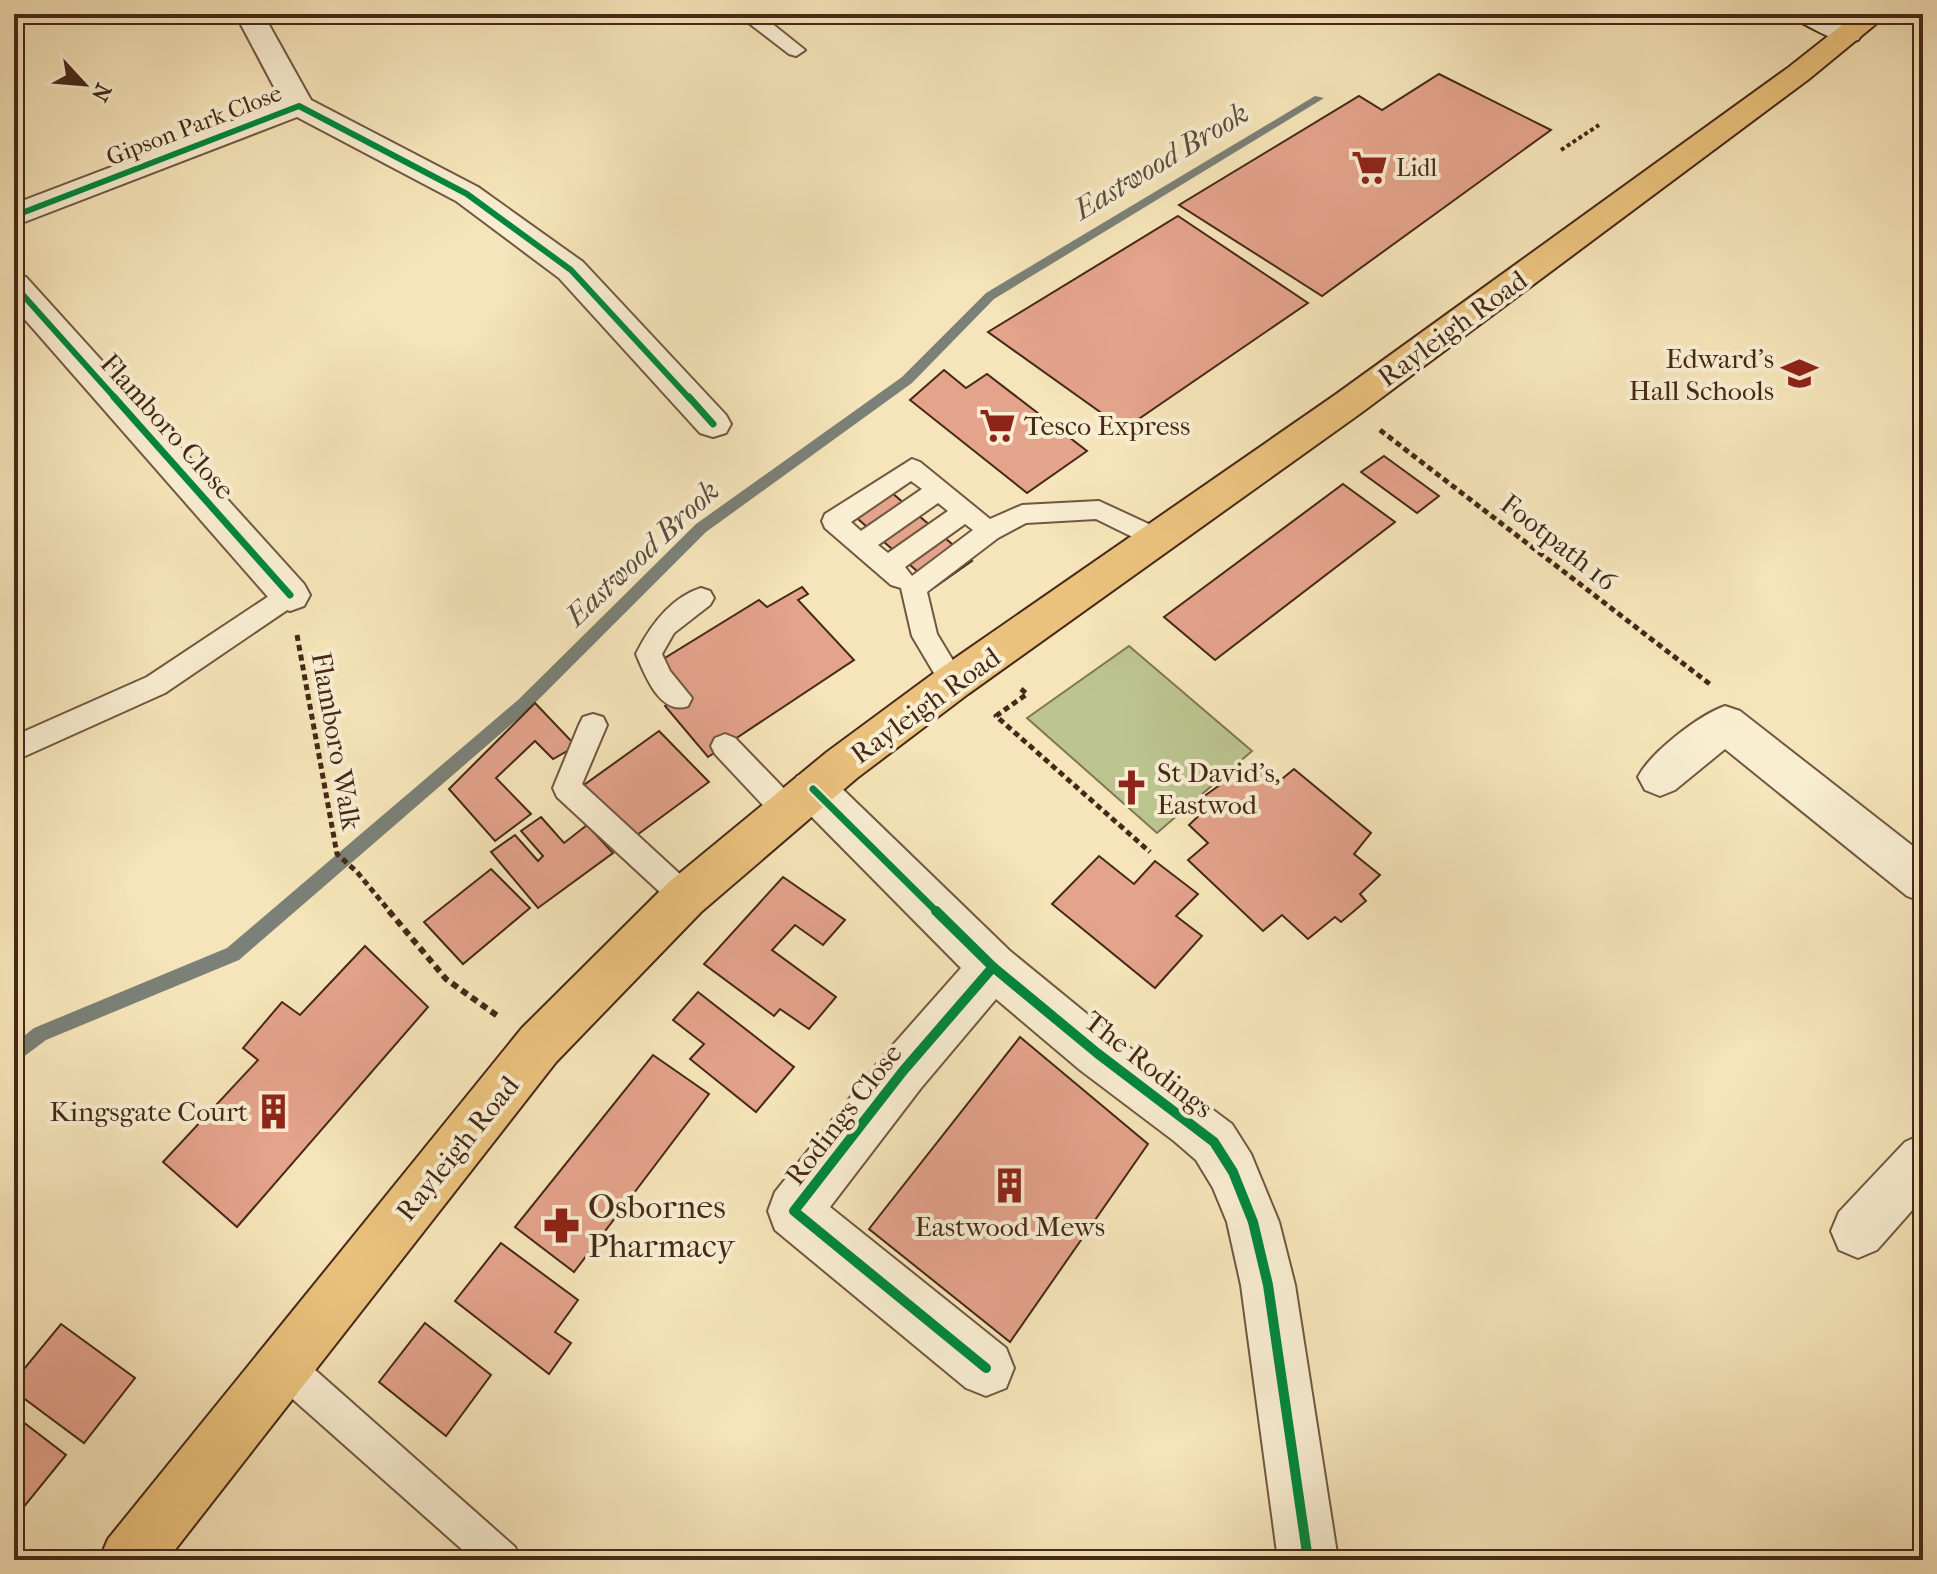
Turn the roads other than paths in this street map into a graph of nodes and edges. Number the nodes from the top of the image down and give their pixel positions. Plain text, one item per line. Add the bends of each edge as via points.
1 (759, 14) edge
2 (1806, 14) edge
3 (1874, 14) edge
4 (251, 17) dead end
5 (1848, 34) junction
6 (796, 50) dead end
7 (299, 106) junction
8 (14, 216) edge
9 (14, 285) edge
10 (713, 424) dead end
11 (939, 490) junction
12 (965, 511) junction
13 (989, 531) junction
14 (1157, 539) junction
15 (860, 544) junction
16 (887, 567) junction
17 (913, 589) junction
18 (290, 595) joint
19 (701, 598) dead end
20 (953, 682) junction
21 (679, 698) dead end
22 (593, 725) dead end
23 (725, 746) dead end
24 (14, 749) edge
25 (1660, 777) dead end
26 (800, 800) junction
27 (1923, 881) edge
28 (685, 897) junction
29 (993, 967) junction
30 (1923, 1160) edge
31 (1858, 1231) dead end
32 (283, 1366) junction
33 (986, 1368) dead end
34 (129, 1560) edge
35 (502, 1560) edge
36 (1308, 1560) edge

1 - 6 lane via 752,17
2 - 5 street
3 - 5 main road, Rayleigh Road
4 - 7 street, Gipson Park Close
5 - 14 main road, Rayleigh Road
7 - 8 street, Gipson Park Close
7 - 10 street, Gipson Park Close via 467,194 571,270
9 - 18 street, Flamboro Close
11 - 12 lane
11 - 15 lane
11 - 15 lane via 912,468 834,521
12 - 13 lane
12 - 16 lane
13 - 14 lane via 1022,514 1099,510
13 - 17 lane
14 - 20 main road, Rayleigh Road
15 - 16 lane
16 - 17 lane
17 - 20 lane via 925,636
18 - 24 lane via 156,685
19 - 21 lane via 665,626 649,654 660,678
20 - 26 main road, Rayleigh Road
22 - 28 lane via 567,788
23 - 26 lane
25 - 27 street via 1725,724
26 - 28 main road, Rayleigh Road
26 - 29 street, The Rodings
28 - 32 main road, Rayleigh Road via 539,1045
29 - 33 street, Rodings Close via 903,1071 794,1211
29 - 36 street, The Rodings via 1192,1123 1214,1142 1233,1172 1253,1222 1268,1285
30 - 31 street
32 - 34 main road, Rayleigh Road
32 - 35 lane

